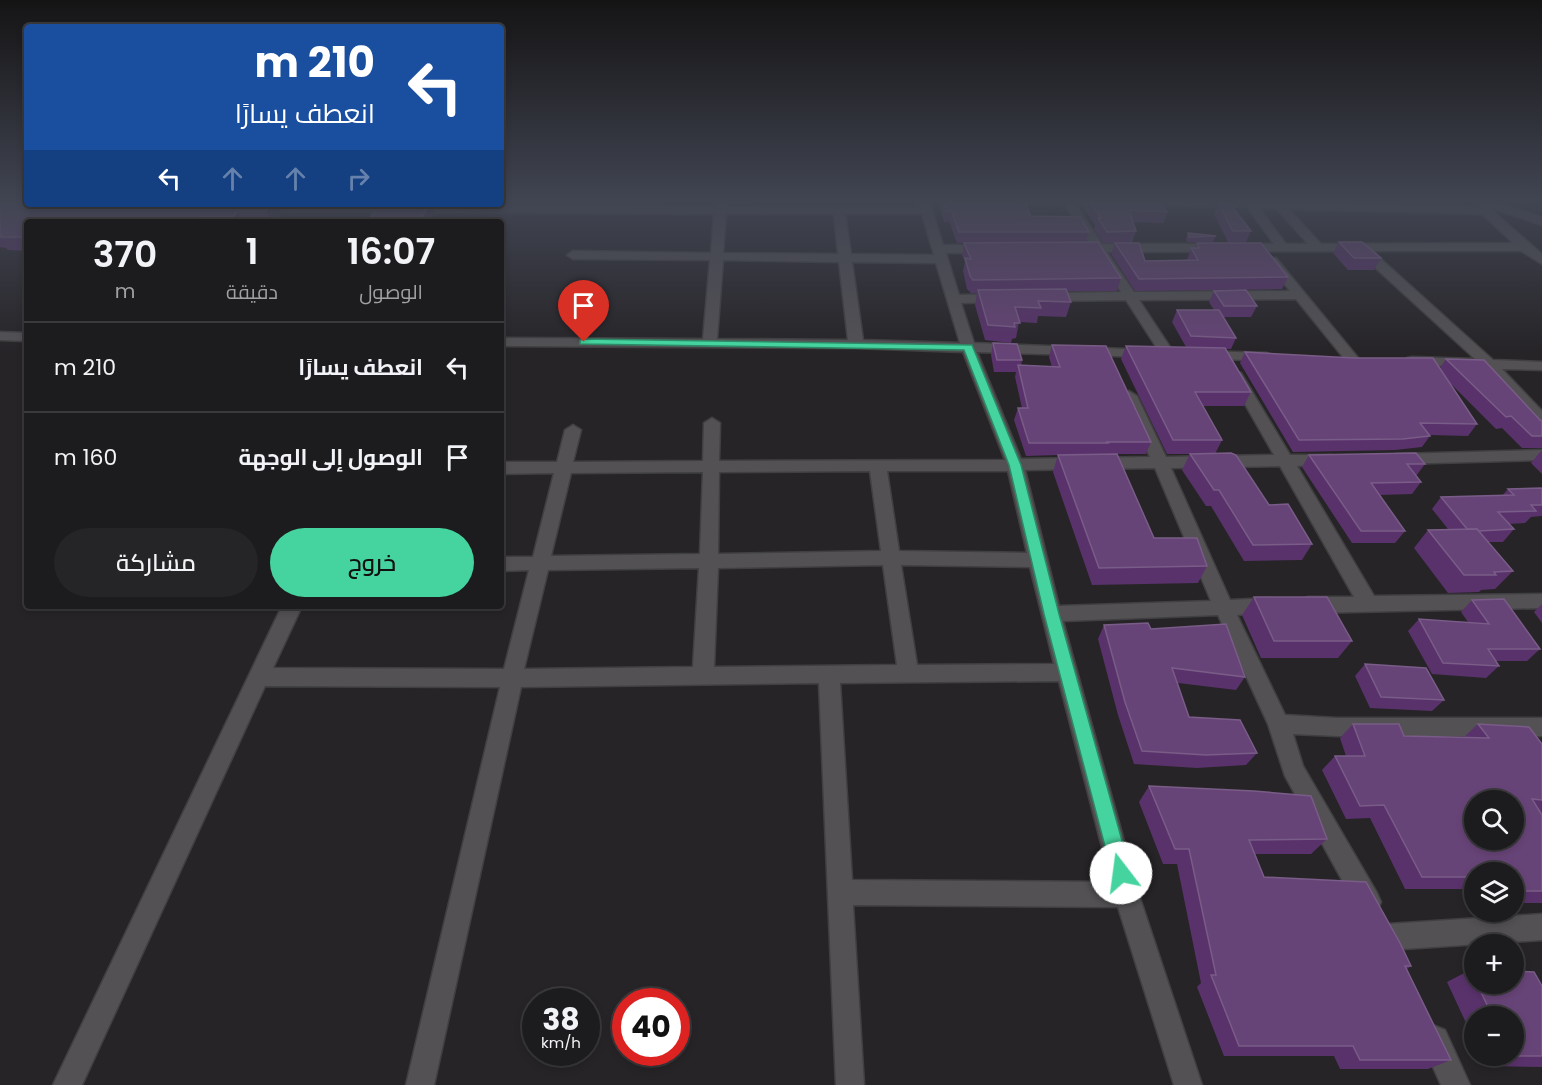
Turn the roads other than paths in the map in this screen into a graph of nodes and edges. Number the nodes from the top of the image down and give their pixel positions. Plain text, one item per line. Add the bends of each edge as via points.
1 (717, 251) edge
2 (844, 251) edge
3 (939, 251) edge
4 (985, 251) edge
5 (1100, 251) edge
6 (1264, 251) edge
7 (1363, 251) edge
8 (1529, 251) edge
9 (940, 254) junction
10 (573, 255) dead end
11 (717, 257) junction
12 (845, 258) junction
13 (1542, 260) edge
14 (1299, 295) junction
15 (1128, 296) junction
16 (1012, 298) edge
17 (1035, 298) edge
18 (954, 299) junction
19 (0, 336) edge
20 (24, 337) edge
21 (504, 342) edge
22 (710, 344) junction
23 (856, 344) junction
24 (968, 347) junction
25 (1108, 352) junction
26 (1179, 354) junction
27 (1225, 356) junction
28 (1282, 357) edge
29 (1329, 358) edge
30 (1400, 361) edge
31 (1489, 364) junction
32 (1542, 366) edge
33 (1542, 420) edge
34 (712, 423) dead end
35 (573, 430) dead end
36 (1542, 455) edge
37 (1378, 459) edge
38 (1344, 460) edge
39 (1286, 462) junction
40 (1161, 463) junction
41 (1015, 465) junction
42 (878, 466) junction
43 (712, 467) junction
44 (504, 468) edge
45 (564, 469) junction
46 (892, 558) junction
47 (710, 560) junction
48 (1038, 560) junction
49 (541, 563) junction
50 (504, 564) edge
51 (1542, 601) edge
52 (1370, 605) junction
53 (1223, 606) junction
54 (291, 609) edge
55 (1051, 614) junction
56 (1068, 672) junction
57 (829, 675) junction
58 (908, 675) junction
59 (703, 676) junction
60 (260, 677) junction
61 (513, 678) junction
62 (1279, 724) junction
63 (1542, 727) edge
64 (840, 892) junction
65 (1127, 895) junction
66 (1542, 927) edge
67 (1427, 1022) edge
68 (67, 1085) edge
69 (420, 1085) edge
70 (850, 1085) edge
71 (1188, 1085) edge
72 (1456, 1085) edge

1 - 11 street
2 - 12 street
3 - 9 street
4 - 9 street
5 - 15 street
6 - 14 street
7 - 31 street
8 - 13 street
9 - 12 street
9 - 18 street
10 - 11 street
11 - 12 street
11 - 22 street
12 - 23 street
14 - 15 street
14 - 29 street via 1358,359
15 - 17 street
15 - 26 street
16 - 18 street
18 - 24 street
19 - 20 street
21 - 22 street
22 - 23 street
23 - 24 street
24 - 25 street
24 - 41 street
25 - 26 street
25 - 40 street
26 - 27 street
27 - 28 street
27 - 39 street
30 - 31 street
31 - 32 street
31 - 33 street
34 - 43 street
35 - 45 street
36 - 37 street
38 - 39 street
39 - 40 street
39 - 52 street
40 - 41 street
40 - 53 street
41 - 42 street
41 - 48 street
42 - 43 street
42 - 46 street
43 - 45 street
43 - 47 street
44 - 45 street
45 - 49 street
46 - 47 street
46 - 48 street
46 - 58 street
47 - 49 street
47 - 59 street
48 - 55 street
49 - 50 street
49 - 61 street
51 - 52 street
52 - 53 street
53 - 55 street
53 - 62 street
54 - 60 street
55 - 56 street
56 - 58 street
56 - 65 street
57 - 58 street
57 - 59 street
57 - 64 street
59 - 61 street
60 - 61 street
60 - 68 street
61 - 69 street
62 - 63 street
62 - 66 street via 1293,769 1393,947
64 - 65 street
64 - 70 street
65 - 71 street
67 - 72 street

